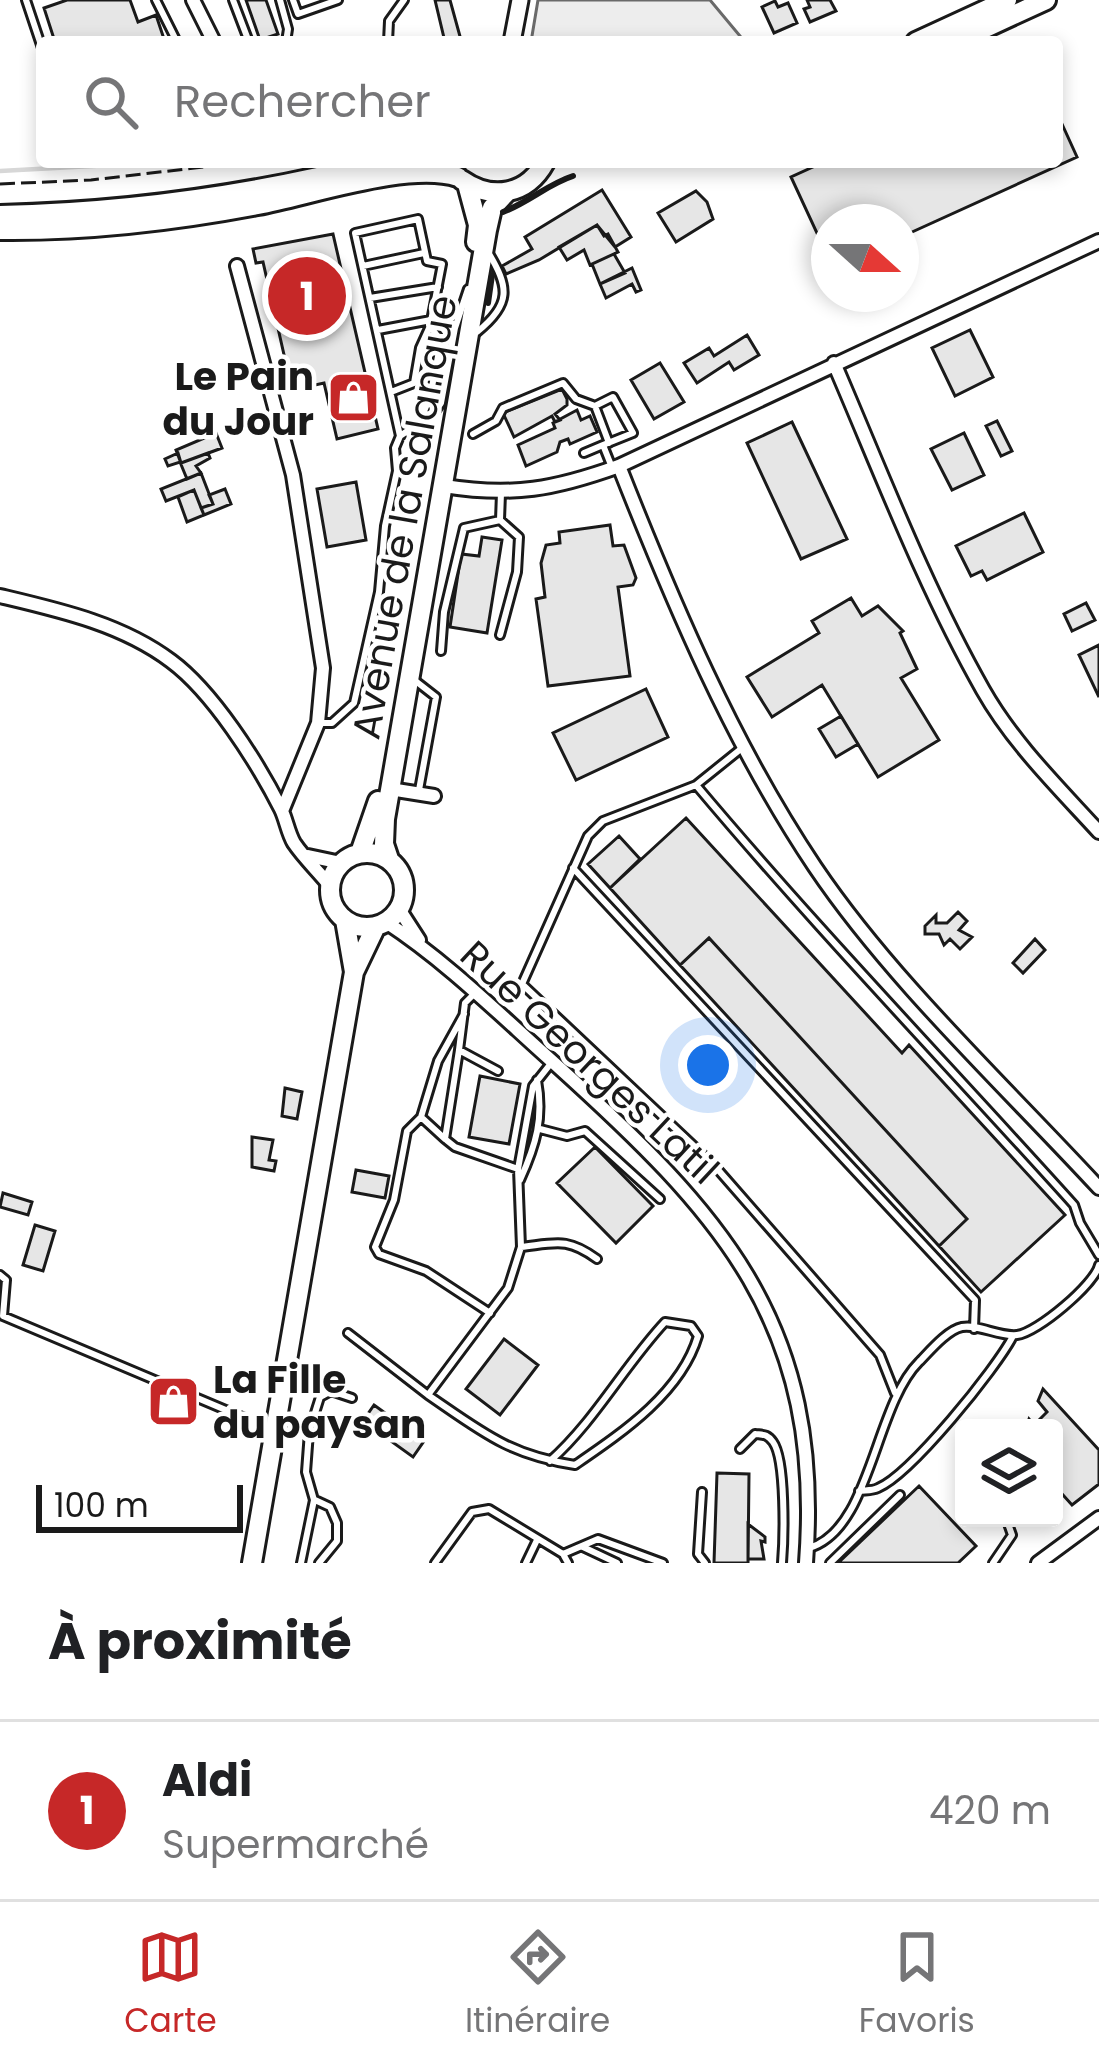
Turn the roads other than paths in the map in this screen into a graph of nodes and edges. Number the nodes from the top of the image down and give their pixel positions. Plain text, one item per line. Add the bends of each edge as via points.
1 (26, 0) edge
2 (156, 0) edge
3 (193, 0) edge
4 (232, 0) edge
5 (280, 0) edge
6 (293, 0) edge
7 (338, 0) edge
8 (404, 0) edge
9 (520, 0) edge
10 (1007, 0) edge
11 (1046, 0) edge
12 (38, 36) edge
13 (173, 36) edge
14 (211, 36) edge
15 (247, 36) edge
16 (287, 36) edge
17 (388, 36) edge
18 (514, 36) edge
19 (929, 36) edge
20 (968, 36) edge
21 (354, 168) edge
22 (542, 168) edge
23 (458, 174) edge
24 (507, 192) junction
25 (0, 215) edge
26 (0, 230) edge
27 (1099, 242) edge
28 (424, 253) junction
29 (237, 266) dead end
30 (363, 266) junction
31 (438, 288) junction
32 (468, 289) junction
33 (370, 298) junction
34 (431, 323) junction
35 (378, 330) junction
36 (834, 363) junction
37 (391, 392) junction
38 (595, 406) junction
39 (419, 423) junction
40 (472, 434) dead end
41 (400, 436) junction
42 (606, 444) junction
43 (584, 452) dead end
44 (616, 468) junction
45 (444, 486) junction
46 (501, 493) junction
47 (500, 520) junction
48 (0, 596) edge
49 (500, 635) dead end
50 (441, 651) dead end
51 (410, 677) junction
52 (318, 723) junction
53 (745, 746) junction
54 (696, 785) junction
55 (390, 789) junction
56 (419, 794) junction
57 (434, 796) dead end
58 (283, 812) junction
59 (1099, 832) edge
60 (360, 853) junction
61 (306, 856) junction
62 (389, 859) junction
63 (341, 863) junction
64 (573, 868) junction
65 (330, 886) junction
66 (387, 919) junction
67 (345, 920) junction
68 (354, 972) junction
69 (475, 992) junction
70 (464, 1014) junction
71 (459, 1050) junction
72 (552, 1062) junction
73 (497, 1071) dead end
74 (537, 1080) junction
75 (421, 1117) junction
76 (540, 1129) junction
77 (445, 1139) junction
78 (518, 1169) junction
79 (518, 1185) junction
80 (1099, 1188) edge
81 (660, 1199) dead end
82 (520, 1247) junction
83 (1099, 1256) edge
84 (597, 1259) dead end
85 (1099, 1265) edge
86 (0, 1275) edge
87 (490, 1313) junction
88 (974, 1329) junction
89 (348, 1333) dead end
90 (1012, 1336) junction
91 (895, 1393) junction
92 (428, 1395) junction
93 (352, 1398) dead end
94 (274, 1431) junction
95 (740, 1449) dead end
96 (550, 1461) junction
97 (859, 1491) junction
98 (702, 1492) dead end
99 (900, 1495) dead end
100 (314, 1500) junction
101 (1099, 1518) edge
102 (1009, 1527) edge
103 (537, 1540) junction
104 (583, 1547) junction
105 (563, 1553) junction
106 (806, 1556) edge
107 (252, 1563) edge
108 (301, 1563) edge
109 (319, 1563) edge
110 (435, 1563) edge
111 (526, 1563) edge
112 (568, 1563) edge
113 (617, 1563) edge
114 (663, 1563) edge
115 (705, 1563) edge
116 (782, 1563) edge
117 (830, 1563) edge
118 (993, 1563) edge
119 (1038, 1563) edge

1 - 12 lane
2 - 13 lane
3 - 14 street
4 - 15 lane
5 - 16 lane
6 - 7 lane via 298,14
8 - 17 lane
9 - 18 street
10 - 19 main road
11 - 20 main road
21 - 25 main road via 184,200
22 - 24 main road
23 - 24 main road via 479,190
23 - 26 main road via 404,174 186,216
23 - 32 main road, Avenue de la Salanque via 478,225
24 - 45 main road, Avenue de la Salanque via 492,208
27 - 36 street
28 - 30 lane
28 - 30 lane via 418,219 356,233
28 - 31 lane via 442,264
29 - 52 street via 293,475 323,668
30 - 33 lane
31 - 33 lane
31 - 34 lane
32 - 39 lane via 441,403
32 - 60 main road, Avenue de la Salanque via 374,817
33 - 35 lane
34 - 35 lane
34 - 37 lane via 414,383
34 - 39 lane via 440,341
35 - 37 lane
36 - 44 street
36 - 59 street via 984,692 1027,754
37 - 41 lane
38 - 40 lane via 563,383 503,408
38 - 42 lane
38 - 42 lane via 613,398 633,433
39 - 41 lane
41 - 52 lane via 354,703 332,723
42 - 43 lane
42 - 44 lane
44 - 46 street via 546,490
44 - 53 street
45 - 46 street
45 - 51 main road, Avenue de la Salanque
46 - 47 lane
47 - 49 lane via 519,537
47 - 50 lane via 464,528
48 - 58 street via 117,631 174,662
51 - 55 main road, Avenue de la Salanque
51 - 56 lane via 436,697
52 - 58 street
53 - 54 lane
53 - 80 street via 855,922
54 - 64 lane via 603,821
54 - 83 lane via 1074,1205
55 - 56 street
55 - 62 main road, Avenue de la Salanque
56 - 57 street
58 - 61 street
60 - 62 main road
60 - 63 main road
61 - 63 street
61 - 65 street
62 - 66 main road via 402,877 403,898
63 - 65 main road
64 - 88 lane via 975,1300
64 - 91 lane via 522,984 713,1165 880,1355
65 - 67 main road
66 - 67 main road
66 - 68 main road
66 - 69 street, Rue Georges Latil
67 - 68 main road
68 - 94 main road
69 - 70 lane
69 - 72 street, Rue Georges Latil
70 - 71 lane
70 - 75 lane
71 - 73 lane
71 - 77 lane
72 - 74 lane
72 - 106 street, Rue Georges Latil via 684,1189 759,1292 796,1394 807,1473
74 - 76 lane
74 - 78 lane
75 - 77 lane
75 - 87 lane via 407,1131 375,1246
76 - 79 lane
76 - 81 lane via 585,1131
77 - 78 lane
78 - 79 lane
79 - 82 lane
82 - 84 lane via 576,1244
82 - 87 lane via 508,1288
85 - 90 lane via 1085,1287 1029,1333
86 - 94 lane via 3,1316
87 - 92 lane
88 - 90 lane
88 - 91 lane via 953,1331
89 - 92 lane
90 - 97 lane via 998,1364 930,1442 878,1488
91 - 97 lane
92 - 96 lane via 500,1445
93 - 100 lane via 331,1390 320,1396 306,1472
94 - 107 main road
95 - 116 lane via 755,1434 774,1443
96 - 96 lane via 575,1465 632,1426 691,1360 698,1336 691,1326 665,1322
97 - 106 lane via 841,1527
98 - 115 lane via 698,1554
99 - 117 lane
100 - 108 lane
100 - 109 lane via 330,1507 337,1523 338,1541
101 - 119 street
102 - 118 lane
103 - 105 lane
103 - 110 lane via 489,1509 472,1512
103 - 111 lane
104 - 105 lane
104 - 113 lane
104 - 114 lane via 598,1539
105 - 112 lane

